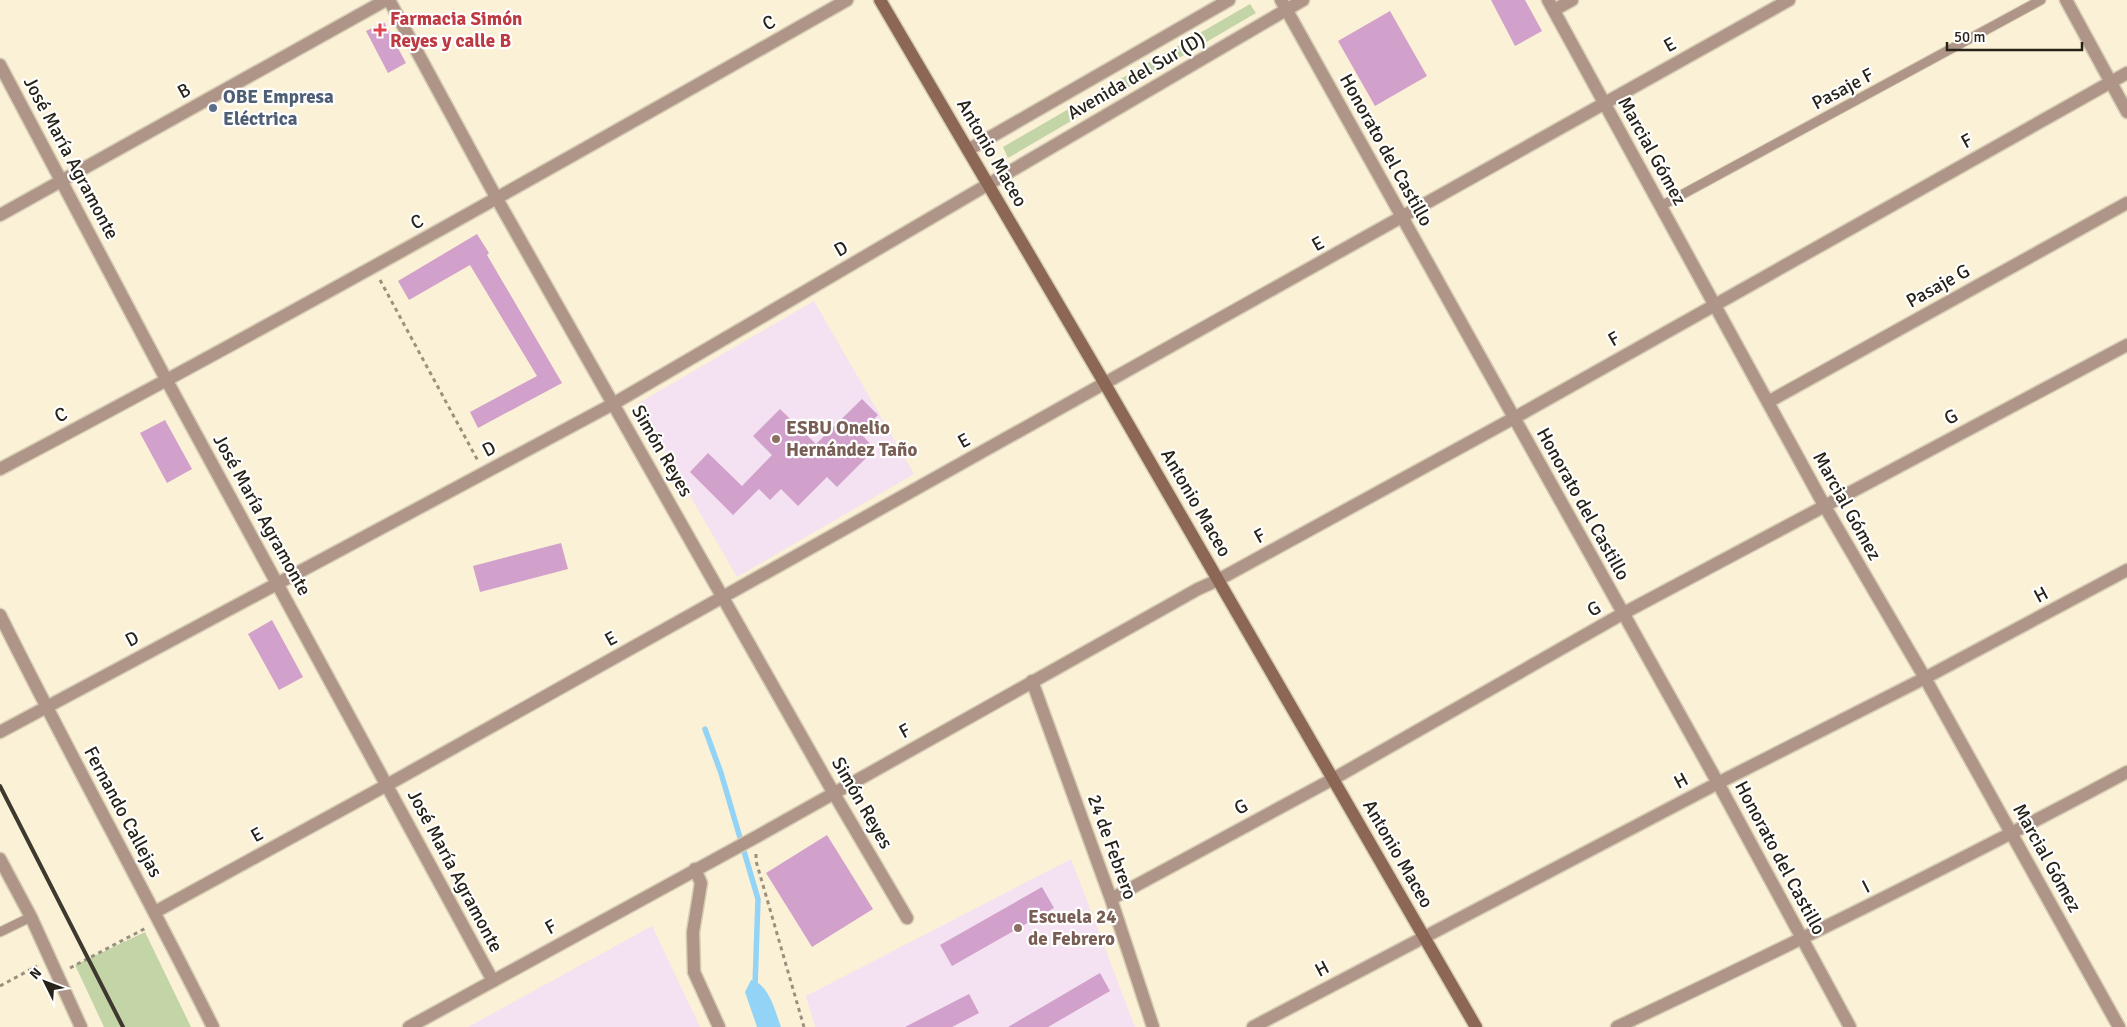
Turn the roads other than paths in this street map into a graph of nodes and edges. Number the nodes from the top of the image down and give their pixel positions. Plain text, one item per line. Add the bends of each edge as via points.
1 (388, 0) edge
2 (847, 0) edge
3 (880, 0) edge
4 (1230, 0) edge
5 (1303, 0) edge
6 (1572, 0) edge
7 (1789, 0) edge
8 (2041, 0) edge
9 (2066, 0) edge
10 (1283, 5) edge
11 (1551, 5) edge
12 (0, 65) edge
13 (2127, 73) edge
14 (2110, 82) junction
15 (1604, 103) junction
16 (2127, 112) edge
17 (968, 150) junction
18 (62, 181) junction
19 (988, 184) junction
20 (497, 199) junction
21 (2127, 203) edge
22 (1661, 206) junction
23 (0, 215) edge
24 (1402, 218) junction
25 (1713, 304) junction
26 (2127, 346) edge
27 (168, 381) junction
28 (1105, 384) junction
29 (1768, 402) junction
30 (613, 404) junction
31 (1514, 418) junction
32 (0, 468) edge
33 (1824, 505) junction
34 (2127, 570) edge
35 (1218, 580) junction
36 (278, 583) junction
37 (724, 597) junction
38 (1622, 614) junction
39 (0, 616) edge
40 (1924, 678) junction
41 (1032, 681) junction
42 (46, 707) junction
43 (0, 732) edge
44 (2127, 772) edge
45 (1333, 779) junction
46 (1718, 783) junction
47 (387, 786) junction
48 (834, 792) junction
49 (2012, 834) junction
50 (0, 859) edge
51 (694, 869) junction
52 (1111, 899) junction
53 (31, 917) junction
54 (158, 917) junction
55 (907, 918) dead end
56 (0, 932) edge
57 (1424, 937) junction
58 (1803, 940) junction
59 (492, 981) junction
60 (81, 1027) edge
61 (213, 1027) edge
62 (409, 1027) edge
63 (719, 1027) edge
64 (1153, 1027) edge
65 (1253, 1027) edge
66 (1476, 1027) edge
67 (1617, 1027) edge
68 (1850, 1027) edge
69 (2118, 1027) edge

1 - 18 street, B
1 - 20 street, Simón Reyes
2 - 20 street, C
3 - 17 main road, Antonio Maceo
4 - 17 street, Avenida del Sur (D)
5 - 10 street, Avenida del Sur (D)
6 - 11 street
7 - 15 street, E
8 - 22 lane, Pasaje F
9 - 14 street
10 - 19 street, Avenida del Sur (D)
10 - 24 street, Honorato del Castillo
11 - 15 street, Marcial Gómez
12 - 18 street, José María Agramonte
13 - 14 street, F
14 - 16 street
14 - 25 street, F
15 - 22 street, Marcial Gómez
15 - 24 street, E
17 - 19 main road, Antonio Maceo
18 - 23 street, B
18 - 27 street, José María Agramonte
19 - 28 main road, Antonio Maceo
19 - 30 street, D
20 - 27 street, C
20 - 30 street, Simón Reyes
21 - 29 street, Pasaje G
22 - 25 street, Marcial Gómez
24 - 28 street, E
24 - 31 street, Honorato del Castillo
25 - 29 street, Marcial Gómez
25 - 31 street, F
26 - 33 street, G
27 - 32 street, C
27 - 36 street, José María Agramonte
28 - 35 main road, Antonio Maceo
28 - 37 street, E
29 - 33 street, Marcial Gómez
30 - 36 street, D
30 - 37 street, Simón Reyes
31 - 35 street, F
31 - 38 street, Honorato del Castillo
33 - 38 street, G
33 - 40 street, Marcial Gómez
34 - 40 street, H
35 - 41 street, F
35 - 45 main road, Antonio Maceo
36 - 42 street, D
36 - 47 street, José María Agramonte
37 - 47 street, E
37 - 48 street, Simón Reyes
38 - 45 street, G
38 - 46 street, Honorato del Castillo
39 - 42 street, Fernando Callejas
40 - 46 street, H
40 - 49 street, Marcial Gómez
41 - 48 street, F
41 - 52 street, 24 de Febrero
42 - 43 street, D
42 - 54 street, Fernando Callejas
44 - 49 street, I
45 - 52 street, G
45 - 57 main road, Antonio Maceo
46 - 57 street, H
46 - 58 street, Honorato del Castillo
47 - 54 street, E
47 - 59 street, José María Agramonte
48 - 51 street, F
48 - 55 street, Simón Reyes
49 - 58 street, I
49 - 69 street, Marcial Gómez
50 - 53 street
51 - 59 street, F
51 - 63 street via 701,883 693,932 694,972
52 - 64 street, 24 de Febrero
53 - 56 lane
53 - 60 street
54 - 61 street, Fernando Callejas
57 - 65 street, H
57 - 66 main road, Antonio Maceo
58 - 67 street, I
58 - 68 street, Honorato del Castillo
59 - 62 street, F

